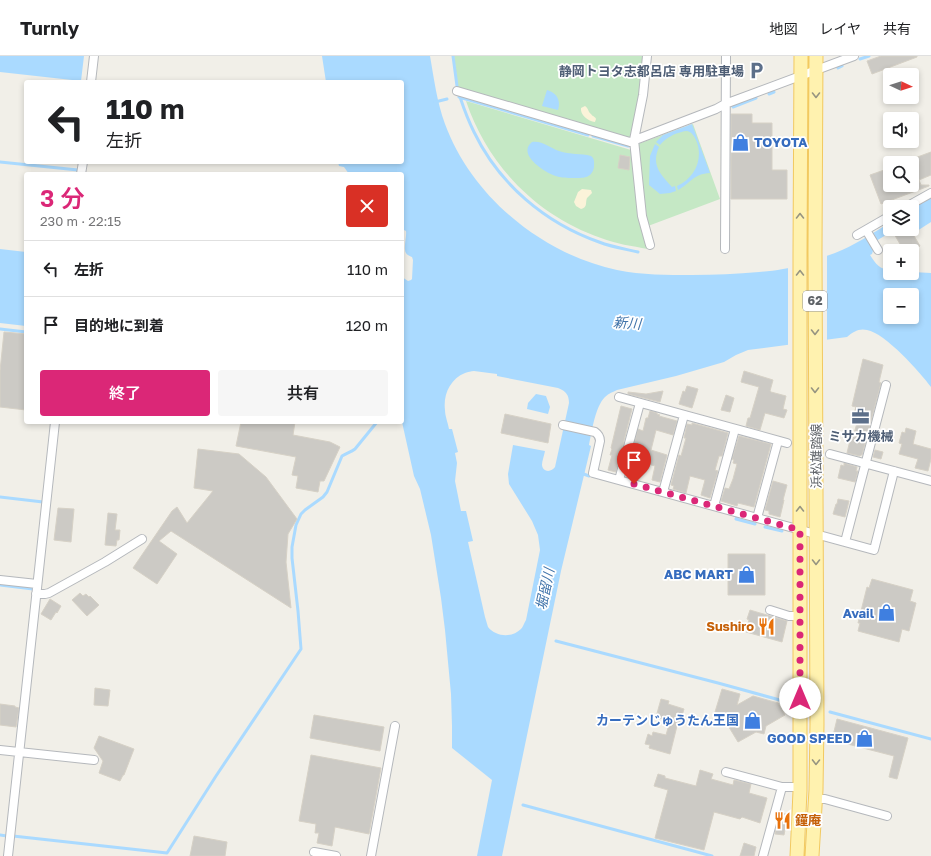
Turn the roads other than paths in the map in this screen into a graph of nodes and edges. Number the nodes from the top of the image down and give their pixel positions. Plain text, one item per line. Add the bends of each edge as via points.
1 (94, 56) edge
2 (647, 56) edge
3 (726, 56) edge
4 (801, 56) edge
5 (816, 56) edge
6 (854, 56) edge
7 (816, 70) junction
8 (801, 76) junction
9 (91, 80) edge
10 (457, 91) dead end
11 (725, 104) junction
12 (634, 140) junction
13 (931, 193) edge
14 (918, 200) edge
15 (883, 221) edge
16 (867, 233) junction
17 (857, 235) dead end
18 (650, 244) dead end
19 (725, 250) dead end
20 (878, 250) dead end
21 (886, 385) dead end
22 (619, 397) dead end
23 (640, 403) junction
24 (684, 415) junction
25 (55, 424) edge
26 (563, 425) dead end
27 (736, 429) junction
28 (778, 441) junction
29 (787, 443) dead end
30 (830, 454) dead end
31 (865, 464) junction
32 (894, 472) junction
33 (619, 480) junction
34 (931, 481) edge
35 (663, 492) junction
36 (714, 506) junction
37 (757, 518) junction
38 (800, 530) junction
39 (816, 534) junction
40 (142, 539) dead end
41 (845, 542) junction
42 (0, 580) edge
43 (37, 584) junction
44 (36, 594) junction
45 (770, 610) dead end
46 (800, 616) junction
47 (395, 726) dead end
48 (0, 750) edge
49 (19, 752) junction
50 (94, 760) dead end
51 (726, 772) dead end
52 (782, 787) junction
53 (800, 787) junction
54 (816, 799) junction
55 (887, 816) dead end
56 (314, 852) dead end
57 (8, 856) edge
58 (336, 856) edge
59 (371, 856) edge
60 (763, 856) edge
61 (797, 856) edge
62 (812, 856) edge

1 - 9 street
2 - 12 street via 643,95
3 - 11 street
4 - 8 main road, 浜松雄踏線 / 62
5 - 7 main road, 浜松雄踏線 / 62
6 - 7 street
7 - 8 street
7 -> 39 main road, 浜松雄踏線 / 62
8 - 11 street
38 -> 8 main road, 浜松雄踏線 / 62
10 - 12 street via 630,142
11 - 12 street
11 - 19 street
12 - 18 street via 642,216
13 - 14 street
15 - 16 street
16 - 17 street
16 - 20 street
21 - 31 street
22 - 23 street
23 - 24 street
23 - 33 street
24 - 27 street
24 - 35 street
25 - 43 street
26 - 33 street via 598,434 600,441 593,473
27 - 28 street
27 - 36 street
28 - 29 street
28 - 37 street
30 - 31 street
31 - 32 street
31 - 41 street
32 - 34 street
32 - 41 street via 874,550
33 - 35 street
35 - 36 street
36 - 37 street
37 - 38 street
38 - 39 street
38 - 46 main road, 浜松雄踏線 / 62
39 - 41 street
39 -> 54 main road, 浜松雄踏線 / 62
40 - 44 street via 49,593
42 - 43 street
43 - 44 street
44 - 49 street
45 - 46 street via 789,616
46 - 53 main road, 浜松雄踏線 / 62
47 - 59 street
48 - 49 street
49 - 50 street
49 - 57 street
51 - 52 street
52 - 53 street
52 - 60 street
53 - 61 main road, 浜松雄踏線 / 62
54 - 55 street via 825,799
54 - 62 main road, 浜松雄踏線 / 62
56 - 58 street

